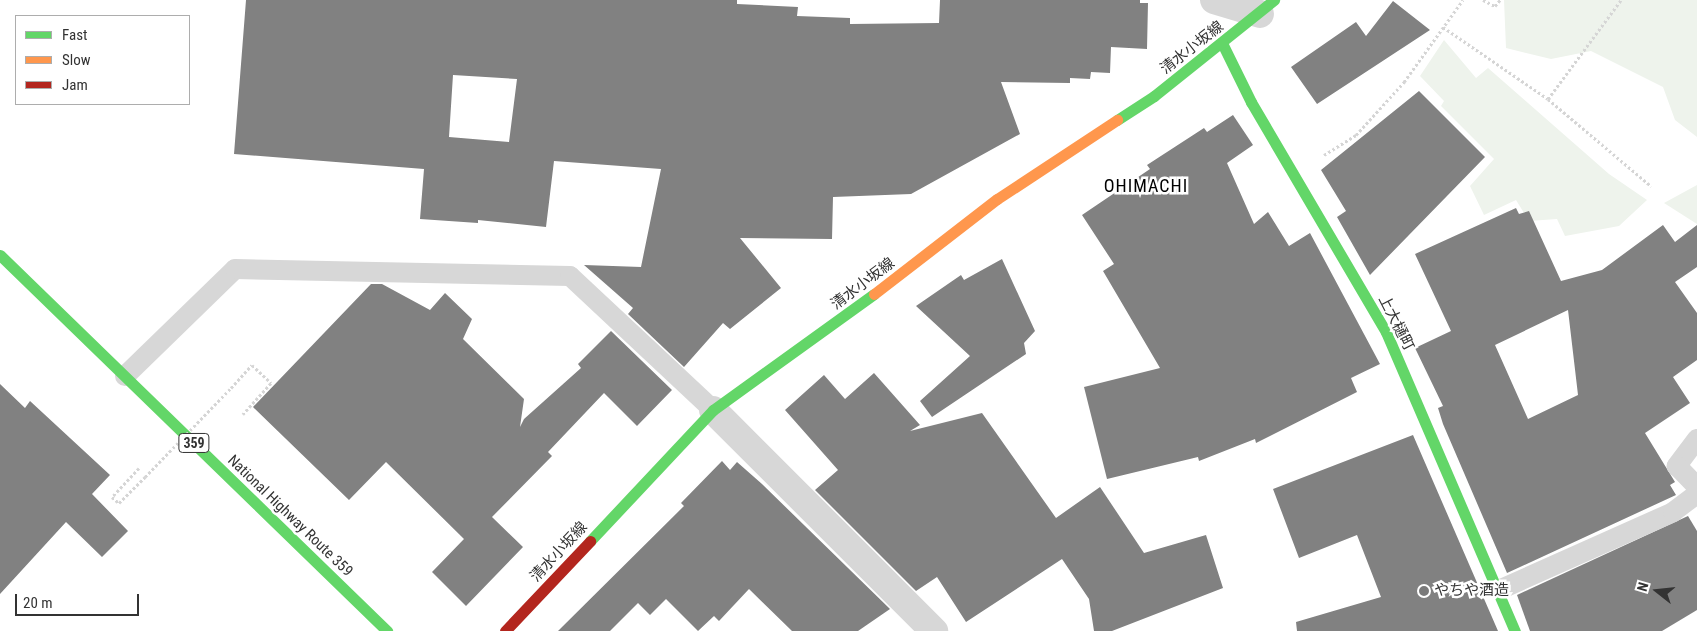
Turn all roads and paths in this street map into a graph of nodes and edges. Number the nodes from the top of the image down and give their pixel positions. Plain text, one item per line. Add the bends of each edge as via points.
1 (1214, 0) edge
2 (1463, 0) edge
3 (1483, 0) edge
4 (1500, 0) edge
5 (1621, 0) edge
6 (1267, 7) edge
7 (1443, 27) junction
8 (1222, 43) junction
9 (1548, 99) junction
10 (1294, 174) junction
11 (1651, 186) dead end
12 (0, 255) edge
13 (125, 376) junction
14 (714, 410) junction
15 (242, 414) dead end
16 (1697, 439) edge
17 (140, 468) dead end
18 (1697, 487) edge
19 (1697, 494) edge
20 (1499, 590) junction
21 (387, 631) edge
22 (505, 631) edge
23 (934, 631) edge
24 (1515, 631) edge

1 - 6 street
2 - 7 path
3 - 4 path via 1495,6
5 - 9 path
6 - 8 main road, 清水小坂線
7 - 9 path
7 - 10 path via 1404,82 1356,135
8 - 10 main road, 上大樋町
8 - 14 main road, 清水小坂線 via 1098,135 996,199 847,316
9 - 11 path
10 - 20 main road, 上大樋町 via 1386,332
12 - 13 main road, National Highway Route 359 / 359
13 - 14 lane via 235,269 570,276
13 - 21 main road, National Highway Route 359 / 359
14 - 22 main road, 清水小坂線
14 - 23 street
15 - 17 path, bridge via 271,383 252,365 119,503 112,497
16 - 18 lane via 1676,466
19 - 20 lane via 1673,512
20 - 24 main road, 上大樋町

